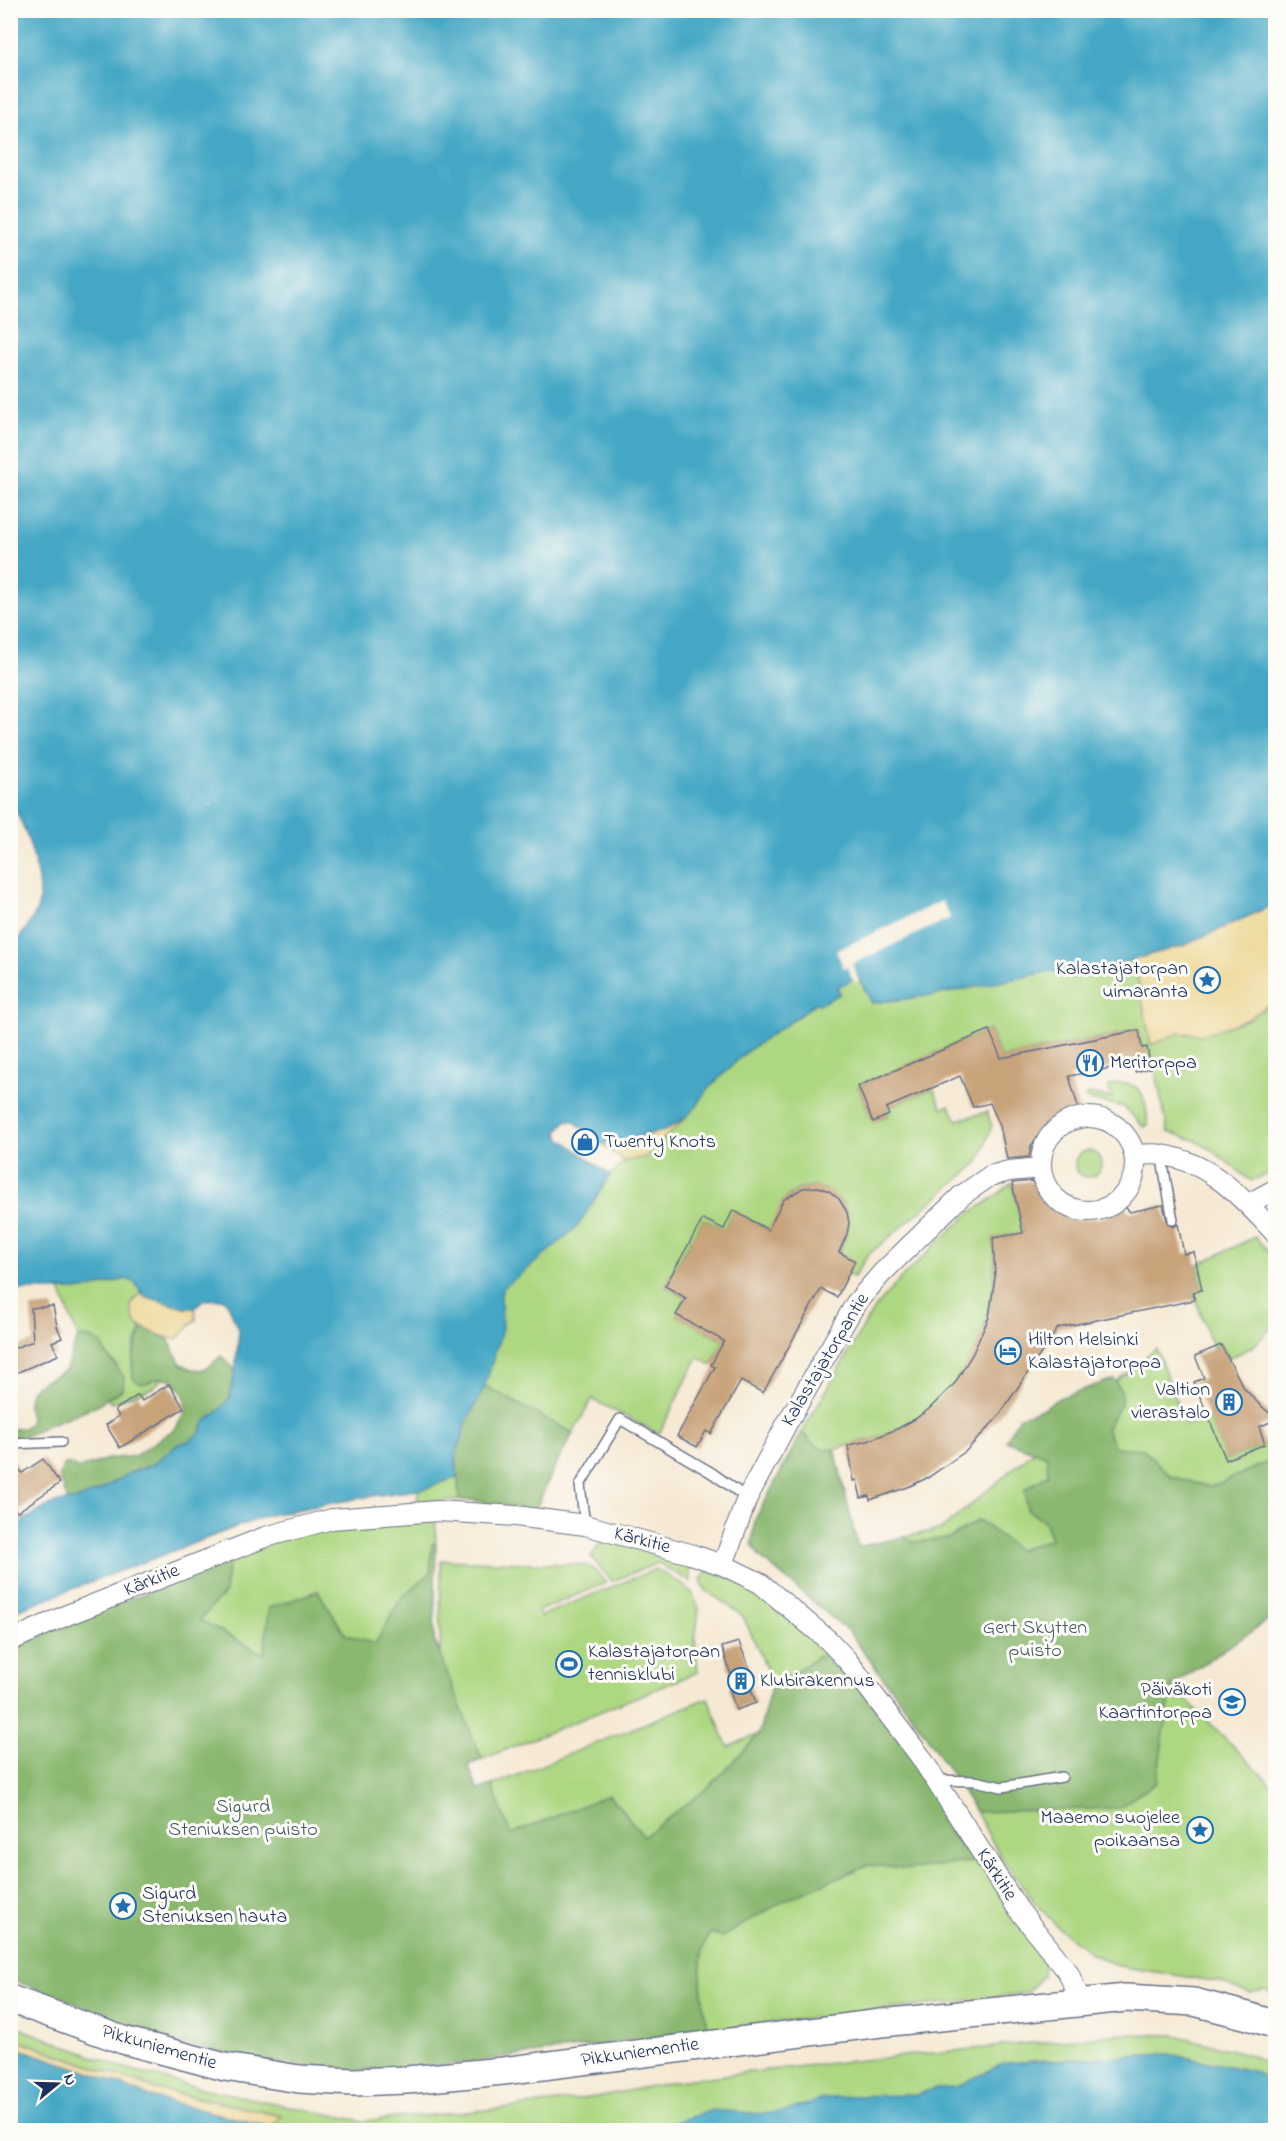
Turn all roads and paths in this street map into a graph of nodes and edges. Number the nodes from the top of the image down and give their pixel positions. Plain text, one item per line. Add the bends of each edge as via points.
1 (1161, 1154) junction
2 (1135, 1155) junction
3 (1041, 1168) junction
4 (1275, 1189) edge
5 (1248, 1204) junction
6 (1173, 1220) dead end
7 (1275, 1234) edge
8 (61, 1442) dead end
9 (10, 1444) edge
10 (747, 1498) junction
11 (585, 1526) junction
12 (723, 1565) junction
13 (10, 1641) edge
14 (1062, 1777) dead end
15 (936, 1780) junction
16 (10, 1999) edge
17 (1081, 2002) junction
18 (1275, 2025) edge

1 - 2 street
1 - 5 street via 1208,1171
1 - 6 lane
2 - 3 street via 1122,1130 1104,1120 1084,1117 1072,1119 1051,1134 1044,1147
2 - 3 street via 1136,1169 1126,1192 1106,1208 1092,1211 1079,1211 1058,1200 1044,1182
3 - 10 street, Kalastajatorpantie via 990,1176 961,1196 882,1273 856,1303
4 - 5 street
5 - 7 street
8 - 9 lane
10 - 11 lane via 620,1419 580,1485
10 - 12 street, Kalastajatorpantie
11 - 12 street, Kärkitie
11 - 13 street, Kärkitie via 438,1511 332,1519 265,1537
12 - 15 street, Kärkitie via 760,1583 828,1640
14 - 15 lane via 1002,1787 975,1781
15 - 17 street, Kärkitie via 1018,1909 1068,1972
16 - 17 main road, Pikkuniementie via 123,2040 225,2067 299,2079 354,2082 503,2071 846,2027
17 - 18 main road, Pikkuniementie via 1126,1998 1194,2002

